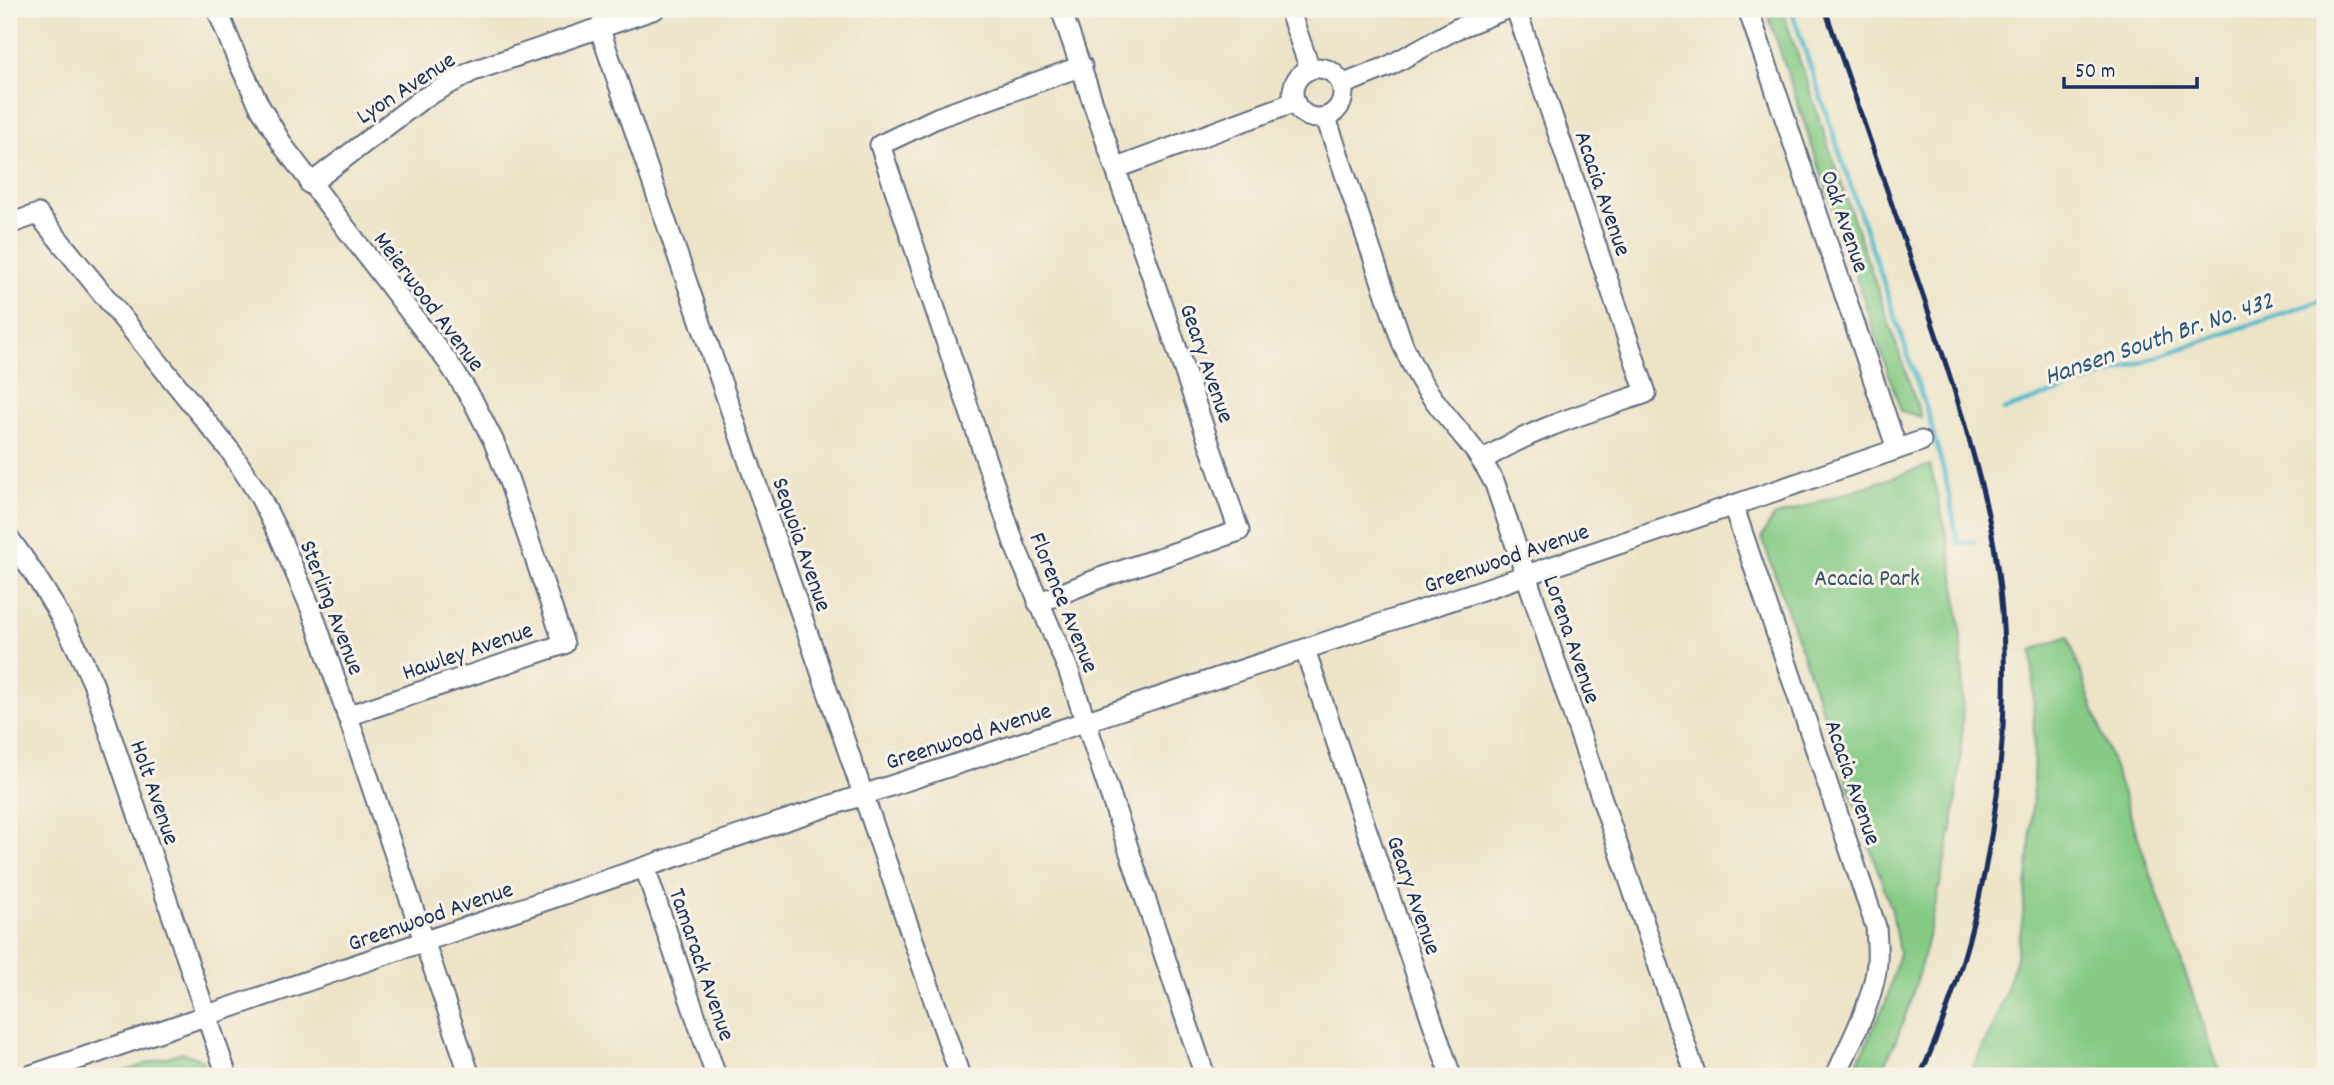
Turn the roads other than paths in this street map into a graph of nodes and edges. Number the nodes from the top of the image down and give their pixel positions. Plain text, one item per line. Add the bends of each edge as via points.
1 (217, 9) edge
2 (655, 9) edge
3 (1061, 9) edge
4 (1289, 9) edge
5 (1506, 9) edge
6 (1516, 9) edge
7 (1748, 9) edge
8 (599, 27) junction
9 (1082, 66) junction
10 (1310, 69) junction
11 (1342, 85) junction
12 (1294, 102) junction
13 (1326, 118) junction
14 (1117, 168) junction
15 (310, 184) junction
16 (9, 224) edge
17 (1921, 441) dead end
18 (1896, 449) junction
19 (1483, 460) junction
20 (1733, 505) junction
21 (9, 538) edge
22 (1525, 576) junction
23 (1038, 603) junction
24 (564, 643) joint
25 (1305, 650) junction
26 (347, 716) junction
27 (1086, 723) junction
28 (864, 794) junction
29 (645, 868) junction
30 (424, 943) junction
31 (206, 1016) junction
32 (29, 1076) edge
33 (227, 1076) edge
34 (470, 1076) edge
35 (716, 1076) edge
36 (960, 1076) edge
37 (1205, 1076) edge
38 (1451, 1076) edge
39 (1696, 1076) edge
40 (1836, 1076) edge

1 - 15 street, Meierwood Avenue via 259,105
2 - 8 street, Lyon Avenue
3 - 9 street, Geary Avenue
4 - 10 street
5 - 11 street
6 - 19 street, Acacia Avenue via 1646,393 1544,428
7 - 18 street, Oak Avenue
8 - 15 street, Lyon Avenue via 473,71 443,87
8 - 28 street, Sequoia Avenue
9 - 14 street, Geary Avenue
9 - 23 street, Florence Avenue via 939,117 880,145
10 - 11 street via 1332,72
10 - 12 street via 1297,79
11 - 13 street via 1340,107
12 - 13 street via 1304,115
12 - 14 street
13 - 19 street, Lorena Avenue via 1416,374
14 - 23 street, Geary Avenue via 1239,531
15 - 24 street, Meierwood Avenue via 473,401 509,481
16 - 26 street, Sterling Avenue via 38,214 231,452 259,495 297,574
17 - 18 street, Greenwood Avenue
18 - 20 street, Greenwood Avenue
19 - 22 street, Lorena Avenue
20 - 22 street, Greenwood Avenue
20 - 40 street, Acacia Avenue via 1876,926 1875,979
21 - 31 street, Holt Avenue via 54,603 93,683
22 - 25 street, Greenwood Avenue
22 - 39 street, Lorena Avenue
23 - 27 street, Florence Avenue
24 - 26 street, Hawley Avenue
25 - 27 street, Greenwood Avenue
25 - 38 street, Geary Avenue
26 - 30 street, Sterling Avenue
27 - 28 street, Greenwood Avenue
27 - 37 street, Florence Avenue
28 - 29 street, Greenwood Avenue
28 - 36 street, Sequoia Avenue
29 - 30 street, Greenwood Avenue
29 - 35 street, Tamarack Avenue
30 - 31 street, Greenwood Avenue
30 - 34 street, Sterling Avenue
31 - 32 street, Greenwood Avenue
31 - 33 street, Holt Avenue

